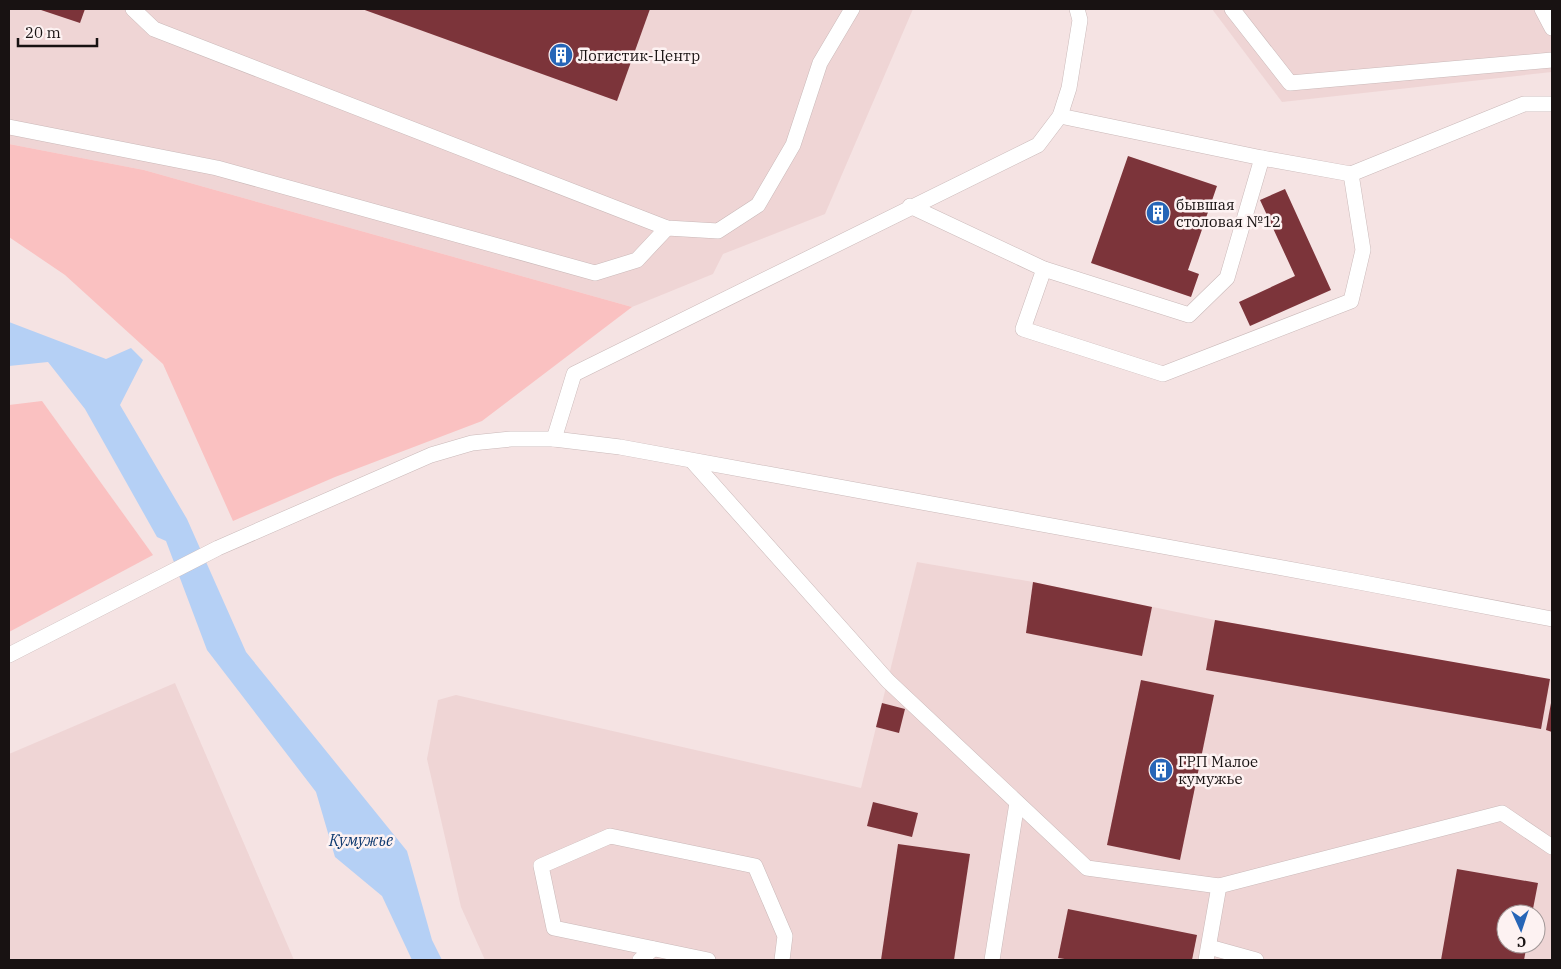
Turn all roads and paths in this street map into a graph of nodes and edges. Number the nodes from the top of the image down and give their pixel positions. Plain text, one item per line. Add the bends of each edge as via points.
1 (132, 9) edge
2 (852, 9) edge
3 (1077, 9) edge
4 (1232, 9) edge
5 (1542, 9) edge
6 (1552, 28) edge
7 (1552, 60) edge
8 (1552, 104) edge
9 (1060, 116) junction
10 (9, 127) edge
11 (1262, 158) junction
12 (1351, 174) junction
13 (910, 206) junction
14 (667, 228) junction
15 (1044, 269) junction
16 (554, 439) junction
17 (693, 462) junction
18 (1552, 619) edge
19 (9, 655) edge
20 (1017, 803) junction
21 (1552, 847) edge
22 (1220, 886) junction
23 (653, 949) junction
24 (1207, 954) edge
25 (640, 960) edge
26 (708, 960) edge
27 (782, 960) edge
28 (992, 960) edge
29 (1256, 960) edge

1 - 14 lane via 154,29
2 - 14 lane via 820,63 793,145 758,205 718,231
3 - 9 lane via 1080,20 1070,88
4 - 7 lane via 1290,83
5 - 6 lane
8 - 12 lane via 1524,104
9 - 11 lane
9 - 13 lane via 1038,145
10 - 14 lane via 216,168 595,273 637,260
11 - 12 lane
11 - 15 lane via 1227,278 1189,315
12 - 15 lane via 1362,250 1351,301 1163,374 1023,329
13 - 15 lane
13 - 16 lane via 574,374
16 - 17 lane via 620,447
16 - 19 lane via 511,439 472,444 431,455 218,548
17 - 18 lane
17 - 20 lane via 888,681
20 - 22 lane via 1087,868
20 - 28 lane
21 - 22 lane via 1502,813
22 - 24 lane
23 - 25 lane
23 - 26 lane
23 - 27 lane via 554,928 542,866 610,836 755,866 786,936
24 - 29 lane

